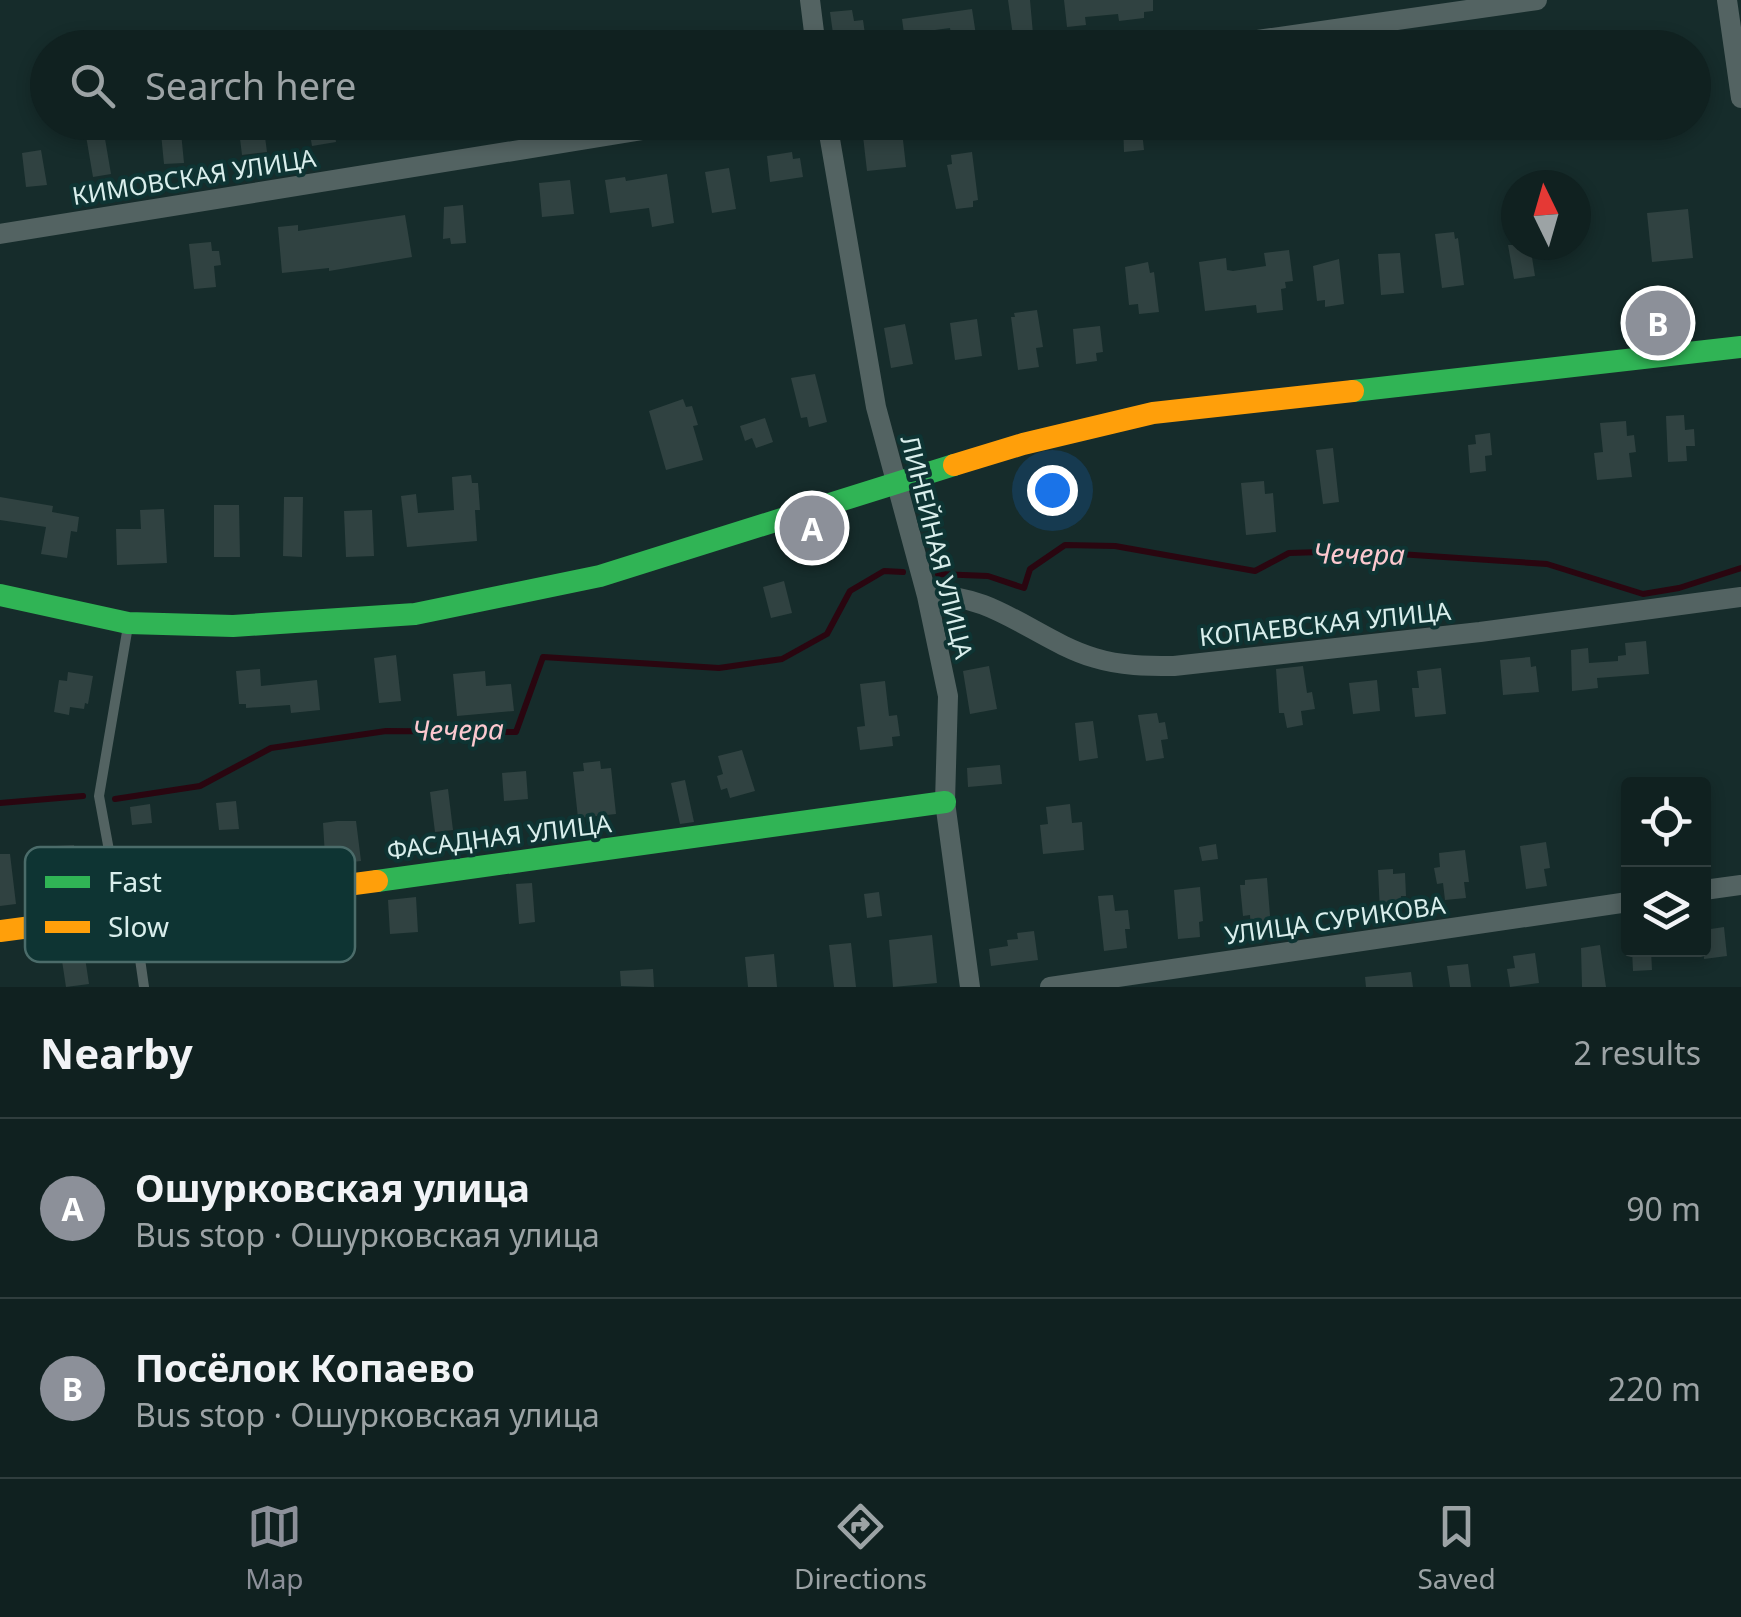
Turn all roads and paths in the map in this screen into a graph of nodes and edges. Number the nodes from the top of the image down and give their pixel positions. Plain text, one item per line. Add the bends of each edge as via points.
1 (810, 0) edge
2 (1537, 0) edge
3 (1726, 0) edge
4 (814, 30) edge
5 (1328, 30) edge
6 (1741, 98) edge
7 (581, 140) edge
8 (830, 140) edge
9 (0, 234) edge
10 (1741, 347) edge
11 (896, 485) junction
12 (0, 595) edge
13 (928, 596) junction
14 (1741, 597) edge
15 (128, 623) junction
16 (945, 802) junction
17 (108, 847) edge
18 (355, 884) edge
19 (1741, 885) edge
20 (1711, 889) edge
21 (1621, 903) edge
22 (25, 928) edge
23 (0, 931) edge
24 (140, 962) edge
25 (144, 987) edge
26 (970, 987) edge
27 (1050, 987) edge

1 - 4 street
2 - 5 street
3 - 6 street
7 - 9 street, КИМОВСКАЯ УЛИЦА
8 - 11 street, ЛИНЕЙНАЯ УЛИЦА via 876,407
10 - 11 street via 1153,413 1023,444
11 - 13 street, ЛИНЕЙНАЯ УЛИЦА
11 - 15 street via 600,576 415,614 233,626
12 - 15 street
13 - 14 street, КОПАЕВСКАЯ УЛИЦА via 976,601 1094,658 1174,666
13 - 16 street, ЛИНЕЙНАЯ УЛИЦА via 948,696
15 - 17 lane via 99,796
16 - 18 street, ФАСАДНАЯ УЛИЦА
16 - 26 street, ЛИНЕЙНАЯ УЛИЦА
19 - 20 street
21 - 27 street, УЛИЦА СУРИКОВА
22 - 23 street, ФАСАДНАЯ УЛИЦА
24 - 25 lane

